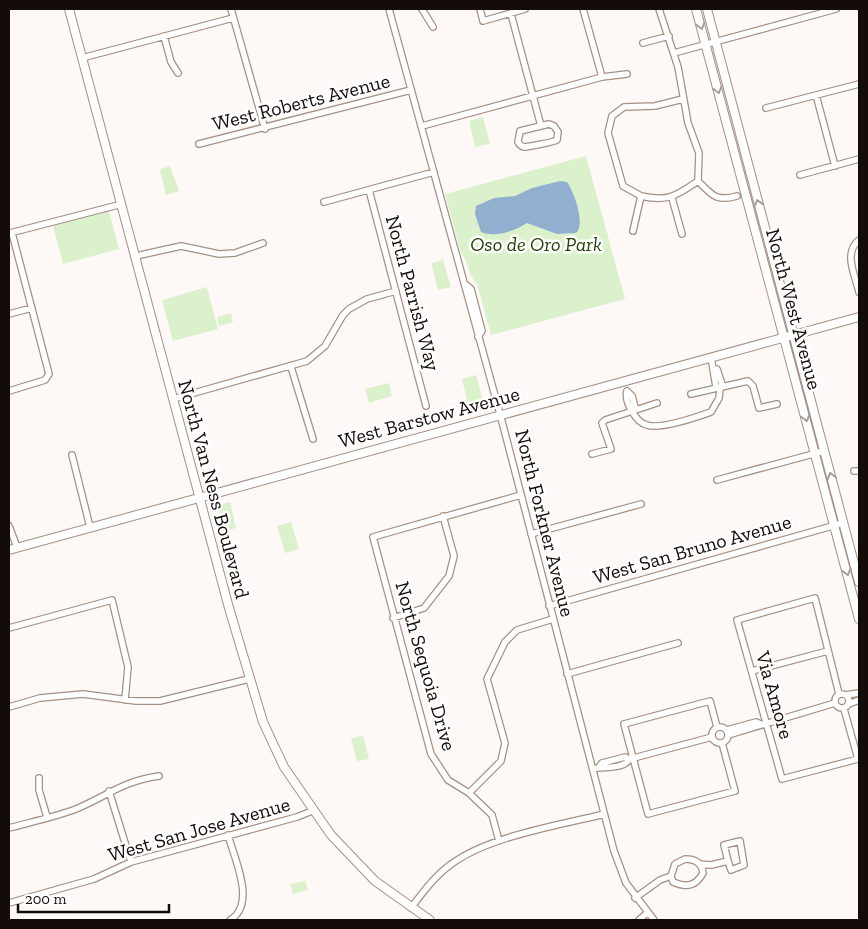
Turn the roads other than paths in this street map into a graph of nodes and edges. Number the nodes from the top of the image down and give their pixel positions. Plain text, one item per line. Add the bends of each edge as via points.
1 (68, 9) edge
2 (231, 9) edge
3 (389, 9) edge
4 (422, 9) edge
5 (480, 9) edge
6 (525, 9) edge
7 (583, 9) edge
8 (659, 9) edge
9 (696, 9) edge
10 (707, 9) edge
11 (836, 9) edge
12 (512, 14) junction
13 (233, 18) junction
14 (433, 27) dead end
15 (164, 36) junction
16 (669, 36) junction
17 (715, 41) junction
18 (643, 43) dead end
19 (706, 43) junction
20 (674, 53) junction
21 (82, 58) junction
22 (178, 73) dead end
23 (627, 74) dead end
24 (602, 78) junction
25 (859, 84) edge
26 (411, 90) junction
27 (816, 95) junction
28 (532, 96) junction
29 (683, 99) junction
30 (766, 108) dead end
31 (422, 126) junction
32 (541, 126) junction
33 (265, 129) junction
34 (200, 144) dead end
35 (859, 159) edge
36 (835, 166) junction
37 (434, 172) junction
38 (800, 175) dead end
39 (698, 181) junction
40 (369, 190) junction
41 (641, 196) junction
42 (737, 196) dead end
43 (672, 198) junction
44 (324, 202) dead end
45 (122, 204) junction
46 (633, 231) dead end
47 (10, 233) edge
48 (682, 234) dead end
49 (859, 240) edge
50 (263, 244) dead end
51 (136, 256) junction
52 (396, 291) junction
53 (859, 292) edge
54 (32, 308) junction
55 (9, 314) edge
56 (859, 317) edge
57 (794, 334) junction
58 (785, 337) junction
59 (711, 357) junction
60 (291, 367) junction
61 (624, 380) junction
62 (720, 389) junction
63 (9, 390) edge
64 (691, 394) dead end
65 (173, 399) junction
66 (657, 403) dead end
67 (777, 404) dead end
68 (426, 406) dead end
69 (633, 412) junction
70 (500, 414) junction
71 (312, 439) dead end
72 (824, 451) junction
73 (592, 454) dead end
74 (815, 454) junction
75 (72, 456) dead end
76 (717, 480) dead end
77 (521, 495) junction
78 (199, 497) junction
79 (641, 504) dead end
80 (443, 516) junction
81 (844, 523) junction
82 (9, 526) edge
83 (834, 526) junction
84 (90, 527) junction
85 (531, 534) junction
86 (17, 547) junction
87 (9, 550) edge
88 (859, 582) edge
89 (549, 606) junction
90 (393, 618) junction
91 (553, 619) junction
92 (859, 619) edge
93 (9, 627) edge
94 (678, 643) dead end
95 (828, 651) junction
96 (752, 671) junction
97 (567, 674) junction
98 (249, 679) junction
99 (859, 693) edge
100 (839, 694) junction
101 (846, 695) junction
102 (126, 700) junction
103 (859, 700) edge
104 (835, 703) junction
105 (849, 704) junction
106 (9, 707) edge
107 (844, 709) junction
108 (764, 723) junction
109 (717, 727) junction
110 (728, 733) junction
111 (712, 737) junction
112 (722, 743) junction
113 (631, 759) junction
114 (596, 768) junction
115 (159, 776) dead end
116 (39, 778) dead end
117 (109, 791) junction
118 (469, 793) junction
119 (312, 811) junction
120 (604, 814) junction
121 (47, 817) junction
122 (9, 828) edge
123 (228, 835) junction
124 (500, 841) junction
125 (728, 861) junction
126 (131, 862) junction
127 (700, 864) junction
128 (712, 865) junction
129 (703, 873) junction
130 (671, 876) junction
131 (635, 898) junction
132 (9, 903) edge
133 (411, 908) junction
134 (647, 913) junction
135 (230, 920) edge
136 (430, 920) edge
137 (640, 920) edge
138 (654, 920) edge

1 - 21 street, North Van Ness Boulevard
2 - 13 street
3 - 26 street, North Forkner Avenue
4 - 14 street
5 - 12 street via 483,21
6 - 12 street
7 - 24 street
8 - 16 street
9 -> 19 street, North West Avenue
10 - 17 street, North West Avenue
11 - 17 street
12 - 28 street
13 - 15 street
13 - 33 street
15 - 21 street
15 - 22 street via 171,62
16 - 18 street
16 - 20 street
17 - 19 street
57 -> 17 street, North West Avenue
19 - 20 street
19 -> 58 street, North West Avenue
20 - 29 street
21 - 45 street, North Van Ness Boulevard
23 - 24 street
24 - 28 street
25 - 27 street
26 - 31 street, North Forkner Avenue
26 - 33 street, West Roberts Avenue
27 - 30 street
27 - 36 street
28 - 31 street
28 - 32 street
29 - 39 street via 699,153
29 - 41 street via 654,106 624,107 612,116 608,133 623,186
31 - 37 street, North Forkner Avenue
32 - 32 street via 554,126 558,132 557,140 527,147 520,145 517,137 520,131
33 - 34 street, West Roberts Avenue
35 - 36 street
36 - 38 street
37 - 40 street
37 - 70 street, North Forkner Avenue
39 - 42 street via 713,196 725,200
39 - 43 street
40 - 44 street
40 - 52 street, North Parrish Way
41 - 43 street via 656,200
41 - 46 street
43 - 48 street
45 - 47 street
45 - 51 street, North Van Ness Boulevard
47 - 54 street
49 - 53 street via 852,246 851,254
50 - 51 street via 236,253 219,254 181,246
51 - 65 street, North Van Ness Boulevard
52 - 60 street via 354,306 343,315 320,352
52 - 68 street, North Parrish Way
54 - 55 street
54 - 63 street via 48,378
56 - 57 street, West Barstow Avenue
57 - 58 street, West Barstow Avenue
57 - 72 street, North West Avenue
58 - 59 street, West Barstow Avenue
58 -> 74 street, North West Avenue
59 - 61 street, West Barstow Avenue
59 - 62 street via 716,387
60 - 65 street
60 - 71 street
61 - 69 street via 627,392 632,396
61 - 70 street, West Barstow Avenue
62 - 64 street
62 - 67 street via 749,381 759,408
62 - 69 street via 711,412 662,426 645,425
65 - 78 street, North Van Ness Boulevard
66 - 69 street
69 - 73 street via 602,422 611,449
70 - 77 street, North Forkner Avenue
70 - 78 street, West Barstow Avenue
72 - 74 street
81 -> 72 street, North West Avenue
74 - 76 street
74 - 83 street, North West Avenue
75 - 84 street
77 - 80 street
77 - 85 street, North Forkner Avenue
78 - 84 street, West Barstow Avenue
78 - 98 street, North Van Ness Boulevard
79 - 85 street
80 - 90 street via 454,556 449,576 424,608
80 - 90 street, North Sequoia Drive via 373,537
81 - 83 street, West San Bruno Avenue
81 - 88 street, North West Avenue
82 - 86 street
83 - 89 street, West San Bruno Avenue
83 -> 92 street, North West Avenue
84 - 86 street, West Barstow Avenue
85 - 89 street, North Forkner Avenue
86 - 87 street, West Barstow Avenue
89 - 91 street, North Forkner Avenue
90 - 118 street, North Sequoia Drive via 431,754 448,780
91 - 97 street, North Forkner Avenue
91 - 118 street via 517,630 505,642 487,679 506,743 501,761
93 - 102 street via 112,600 128,667
94 - 97 street
95 - 96 street
95 - 96 street, Via Amore via 815,598 738,620
95 - 100 street
96 - 108 street, Via Amore
97 - 114 street, North Forkner Avenue
98 - 102 street via 173,700
98 - 119 street, North Van Ness Boulevard via 273,744
99 - 101 street
100 - 101 street
100 - 104 street
101 - 105 street
102 - 106 street via 102,695 62,695
103 - 105 street
104 - 107 street
104 - 108 street
105 - 107 street
107 - 108 street, Via Amore via 858,759 782,778
108 - 110 street
109 - 110 street
109 - 111 street
109 - 113 street via 710,701 624,724
110 - 112 street
111 - 112 street
111 - 113 street
112 - 113 street via 735,791 648,814
113 - 114 street via 625,757 615,763 602,762
114 - 120 street, North Forkner Avenue
115 - 117 street
116 - 121 street
117 - 121 street via 76,809
117 - 126 street
118 - 124 street, North Sequoia Drive via 492,815
119 - 123 street, West San Jose Avenue
119 - 133 street, North Van Ness Boulevard via 360,866
120 - 124 street
120 - 131 street, North Forkner Avenue via 618,864
121 - 122 street
123 - 126 street, West San Jose Avenue
123 - 135 street via 243,900 239,912
124 - 133 street via 450,865 426,887
125 - 125 street via 724,844 740,841 744,865 731,870
125 - 128 street
126 - 132 street, West San Jose Avenue via 94,879
127 - 128 street
127 - 129 street
127 - 130 street via 689,859 680,861 675,864
128 - 129 street
129 - 130 street via 696,883 687,886 674,882
130 - 131 street
131 - 134 street, North Forkner Avenue
133 - 136 street, North Van Ness Boulevard
134 - 137 street
134 - 138 street, North Forkner Avenue

